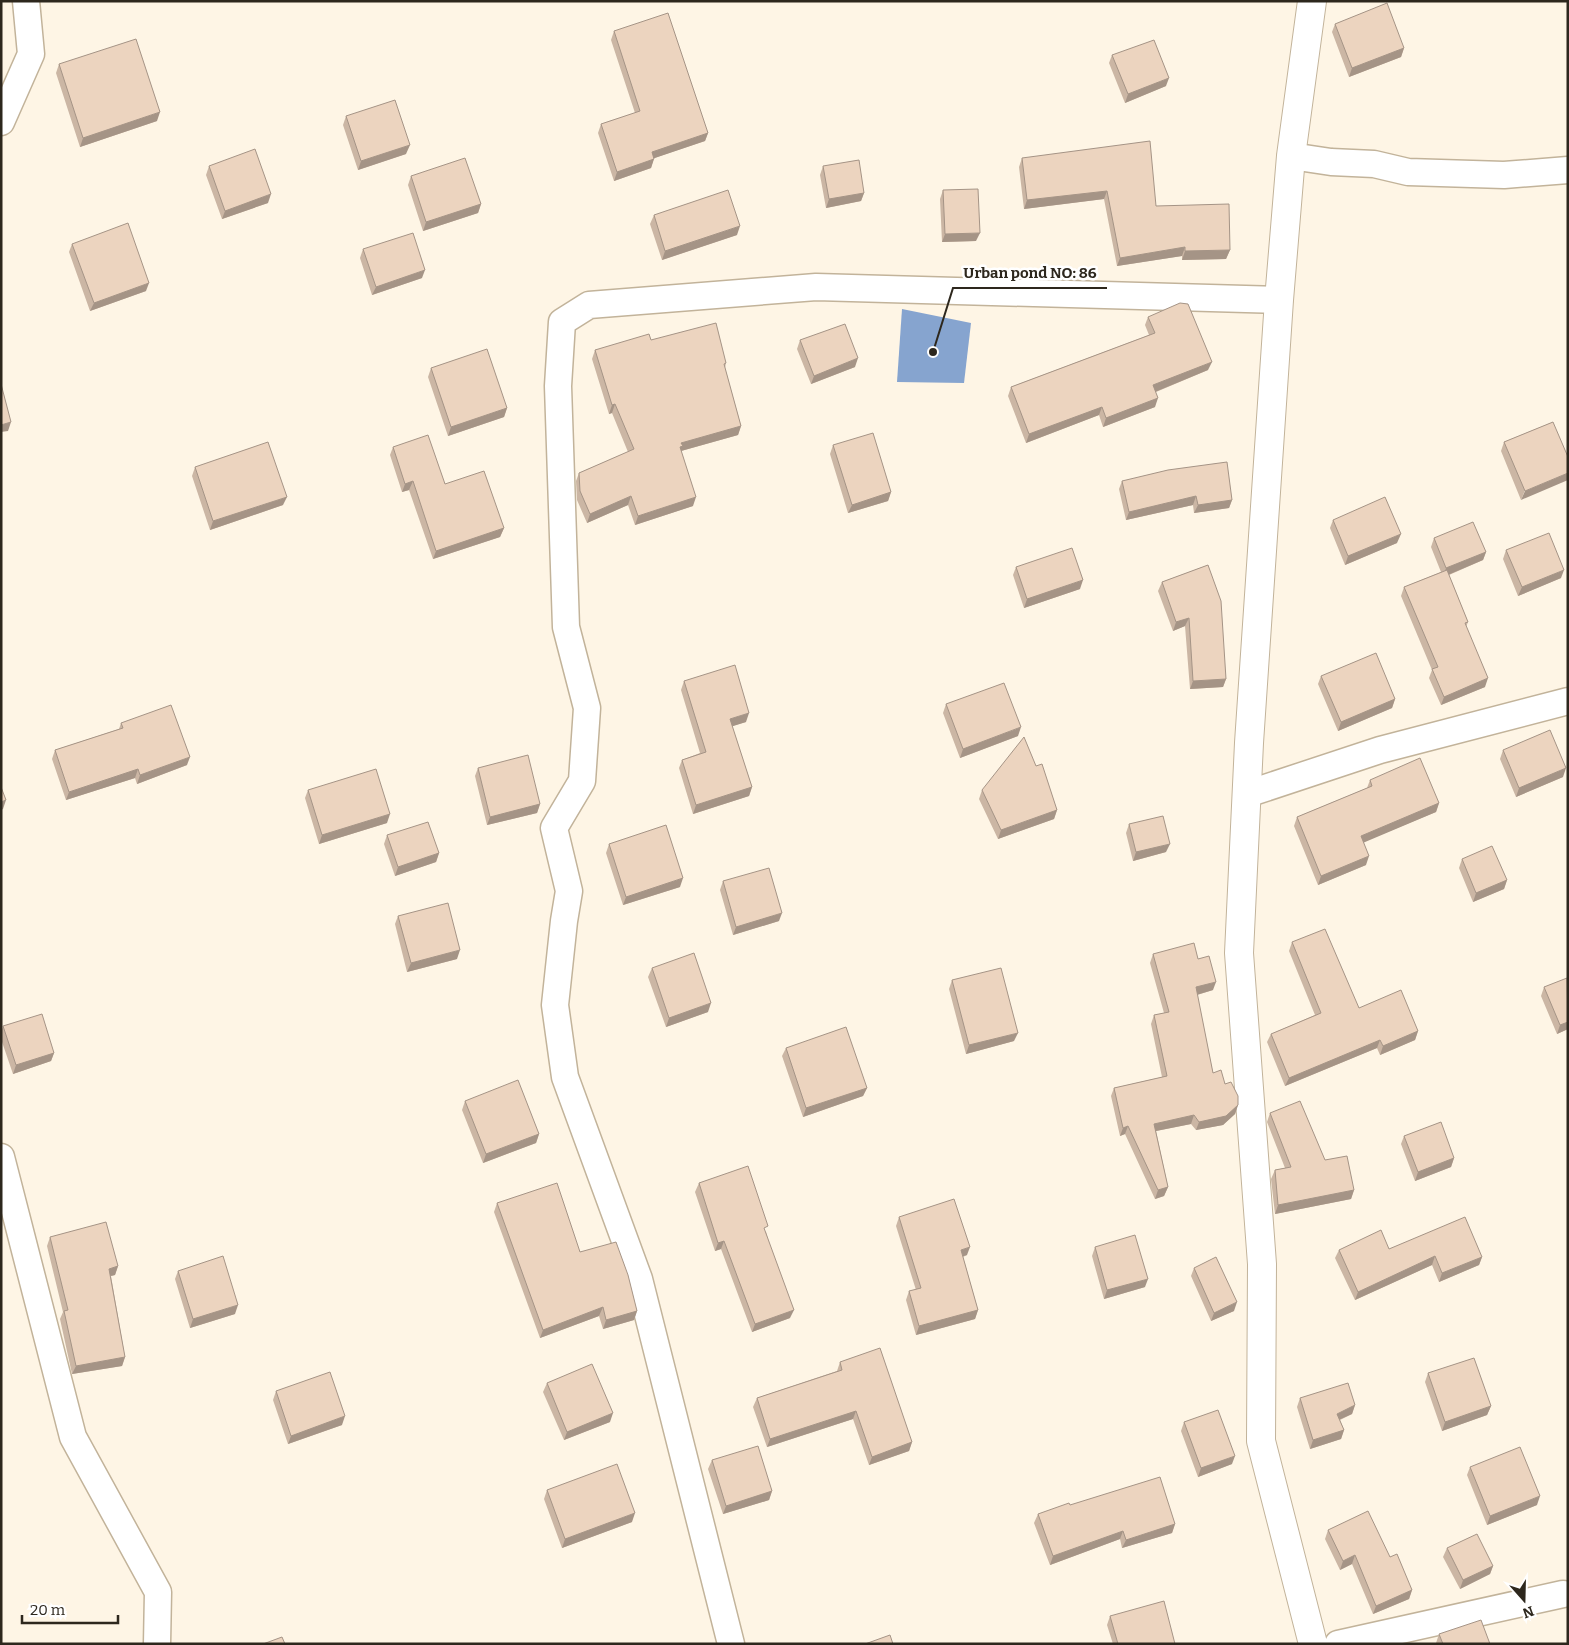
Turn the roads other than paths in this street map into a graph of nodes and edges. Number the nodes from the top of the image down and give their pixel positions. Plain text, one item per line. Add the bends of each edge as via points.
1 (26, 1) edge
2 (1312, 1) edge
3 (1, 122) edge
4 (1291, 156) junction
5 (1568, 170) edge
6 (1279, 300) junction
7 (1568, 701) edge
8 (1247, 794) junction
9 (1, 1156) edge
10 (1562, 1594) dead end
11 (156, 1644) edge
12 (731, 1644) edge
13 (1312, 1644) edge
14 (1338, 1644) edge

1 - 3 street via 31,54
2 - 4 main road
4 - 5 street via 1374,164 1408,172 1504,175
4 - 6 main road
6 - 8 main road
6 - 12 street via 816,287 589,304 562,322 558,396 566,627 587,708 582,781 554,828 569,892 555,1005 565,1078 639,1279
7 - 8 street via 1380,750
8 - 13 main road via 1239,953 1262,1264 1261,1441
9 - 11 street via 73,1437 158,1592
10 - 14 street

